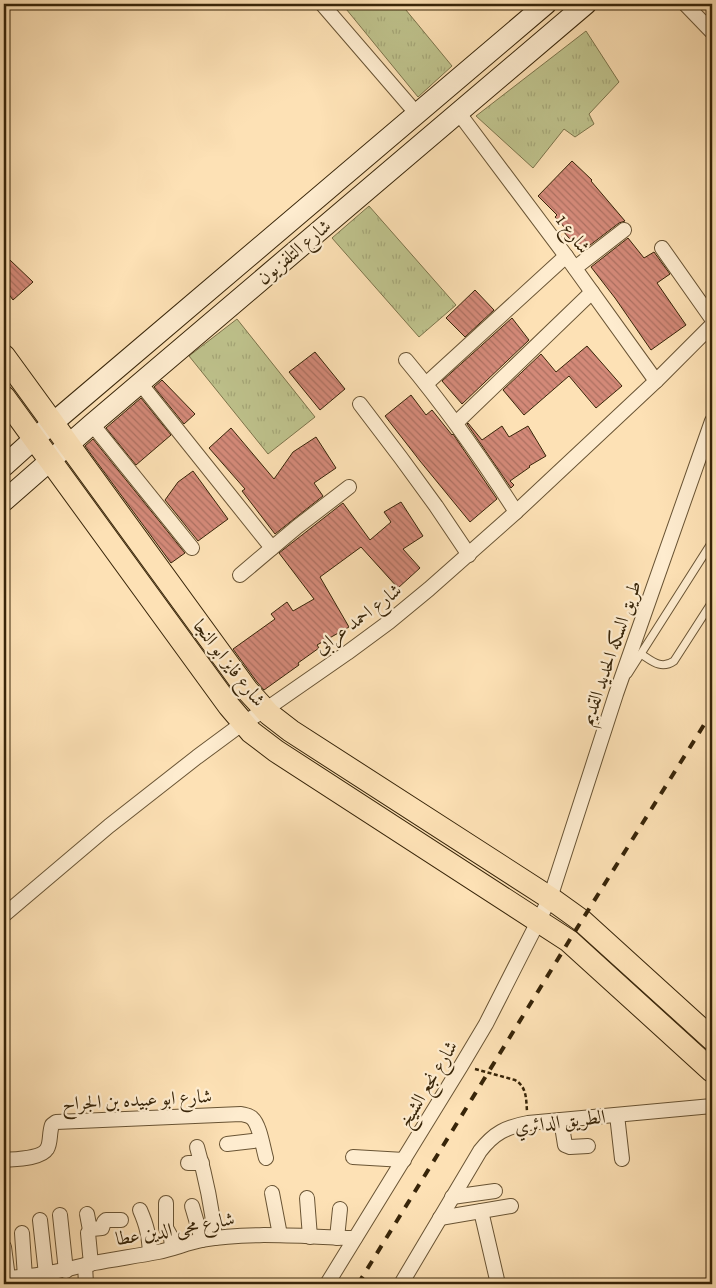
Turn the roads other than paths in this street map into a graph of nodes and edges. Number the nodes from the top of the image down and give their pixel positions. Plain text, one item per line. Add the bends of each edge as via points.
1 (322, 4) edge
2 (546, 4) edge
3 (586, 4) edge
4 (685, 4) edge
5 (712, 32) edge
6 (458, 112) junction
7 (416, 113) junction
8 (624, 230) dead end
9 (662, 248) dead end
10 (566, 256) junction
11 (575, 268) junction
12 (592, 292) junction
13 (712, 319) edge
14 (712, 325) edge
15 (4, 356) edge
16 (406, 360) dead end
17 (656, 381) junction
18 (140, 383) junction
19 (426, 384) junction
20 (4, 397) edge
21 (360, 404) dead end
22 (712, 421) edge
23 (53, 423) junction
24 (456, 423) junction
25 (92, 424) junction
26 (34, 439) junction
27 (69, 444) junction
28 (50, 460) junction
29 (4, 466) edge
30 (349, 487) dead end
31 (4, 501) edge
32 (516, 512) junction
33 (712, 542) edge
34 (192, 548) dead end
35 (272, 548) junction
36 (469, 554) junction
37 (240, 576) dead end
38 (712, 602) edge
39 (642, 654) junction
40 (616, 694) junction
41 (265, 710) junction
42 (242, 723) junction
43 (550, 898) junction
44 (4, 915) edge
45 (539, 921) junction
46 (712, 1039) edge
47 (712, 1071) edge
48 (712, 1106) edge
49 (617, 1115) junction
50 (561, 1120) junction
51 (261, 1140) junction
52 (227, 1144) dead end
53 (588, 1146) dead end
54 (197, 1147) dead end
55 (353, 1157) dead end
56 (266, 1158) dead end
57 (622, 1159) dead end
58 (4, 1160) edge
59 (404, 1160) junction
60 (495, 1191) dead end
61 (272, 1193) dead end
62 (307, 1198) dead end
63 (452, 1198) junction
64 (166, 1203) dead end
65 (192, 1206) dead end
66 (511, 1206) dead end
67 (340, 1209) dead end
68 (140, 1210) dead end
69 (481, 1211) junction
70 (87, 1214) dead end
71 (60, 1215) dead end
72 (440, 1218) junction
73 (40, 1220) dead end
74 (122, 1220) dead end
75 (90, 1230) junction
76 (22, 1233) dead end
77 (280, 1235) junction
78 (310, 1237) junction
79 (337, 1238) junction
80 (355, 1238) junction
81 (208, 1239) junction
82 (4, 1247) edge
83 (172, 1248) junction
84 (150, 1253) junction
85 (88, 1265) junction
86 (66, 1270) junction
87 (46, 1274) junction
88 (25, 1276) junction
89 (6, 1278) edge
90 (86, 1284) edge
91 (327, 1284) edge
92 (401, 1284) edge
93 (498, 1284) edge

1 - 7 street
2 - 7 main road, شارع التلفزيون
3 - 6 main road, شارع التلفزيون
4 - 5 street
6 - 10 street, شارع 1
6 - 18 main road, شارع التلفزيون
7 - 23 main road, شارع التلفزيون
8 - 11 street
9 - 13 street
10 - 11 street, شارع 1
10 - 19 street
11 - 12 street, شارع 1
12 - 17 street, شارع 1
12 - 24 street
14 - 17 street, شارع احمد عرابى
15 - 23 main road, شارع فايز ابو النجا
16 - 19 street
17 - 32 street, شارع احمد عرابى
18 - 25 main road, شارع التلفزيون
18 - 35 street
19 - 24 street
20 - 26 main road, شارع فايز ابو النجا
21 - 36 street
22 - 40 street, طريق السكه الحديد القديم
23 - 26 main road, شارع التلفزيون
23 - 27 main road, شارع فايز ابو النجا
24 - 32 street
25 - 27 main road, شارع التلفزيون
25 - 34 street
26 - 28 main road, شارع فايز ابو النجا
26 - 29 main road, شارع التلفزيون
27 - 28 main road, شارع التلفزيون
27 - 41 main road, شارع فايز ابو النجا via 247,690
28 - 31 main road, شارع التلفزيون
28 - 42 main road, شارع فايز ابو النجا
30 - 35 street
32 - 36 street, شارع احمد عرابى
33 - 39 lane
35 - 37 street
36 - 41 street, شارع احمد عرابى via 389,622
38 - 39 lane via 670,664 657,664
39 - 40 lane
40 - 43 street, طريق السكه الحديد القديم
41 - 42 street, شارع احمد عرابى
41 - 43 main road, شارع فايز ابو النجا via 291,731
42 - 44 street, شارع احمد عرابى via 123,815
42 - 45 main road, شارع فايز ابو النجا via 276,750
43 - 45 street, شارع نجع الشيخ
43 - 46 main road, شارع فايز ابو النجا via 582,921
45 - 47 main road, شارع فايز ابو النجا via 569,941
45 - 59 street, شارع نجع الشيخ via 486,1024
48 - 49 street, الطريق الدائري
49 - 50 street, الطريق الدائري
49 - 57 street
50 - 53 street via 565,1145
50 - 63 street, الطريق الدائري via 528,1123 501,1131 480,1151
51 - 52 street
51 - 56 street, شارع ابو عبيده بن الجراح
51 - 58 street, شارع ابو عبيده بن الجراح via 256,1123 241,1114 56,1122 52,1125 47,1150 42,1154
54 - 81 street via 195,1163 212,1210
55 - 59 street
59 - 80 street, شارع نجع الشيخ
60 - 63 street
61 - 77 street
62 - 78 street
63 - 72 street, الطريق الدائري
64 - 83 street via 166,1228
65 - 81 street
66 - 69 street
67 - 79 street
68 - 84 street via 149,1234
69 - 72 street
69 - 93 street
70 - 75 street
71 - 86 street
72 - 92 street, الطريق الدائري
73 - 87 street
74 - 75 street via 106,1220 102,1228
75 - 85 street
76 - 88 street
77 - 78 street, شارع محى الدين عطا
77 - 81 street, شارع محى الدين عطا
78 - 79 street, شارع محى الدين عطا
79 - 80 street, شارع محى الدين عطا
80 - 91 street, شارع نجع الشيخ
81 - 83 street, شارع محى الدين عطا
82 - 89 street
83 - 84 street, شارع محى الدين عطا
84 - 85 street, شارع محى الدين عطا
85 - 86 street, شارع محى الدين عطا
85 - 90 street
86 - 87 street, شارع محى الدين عطا
87 - 88 street, شارع محى الدين عطا
88 - 89 street, شارع محى الدين عطا

